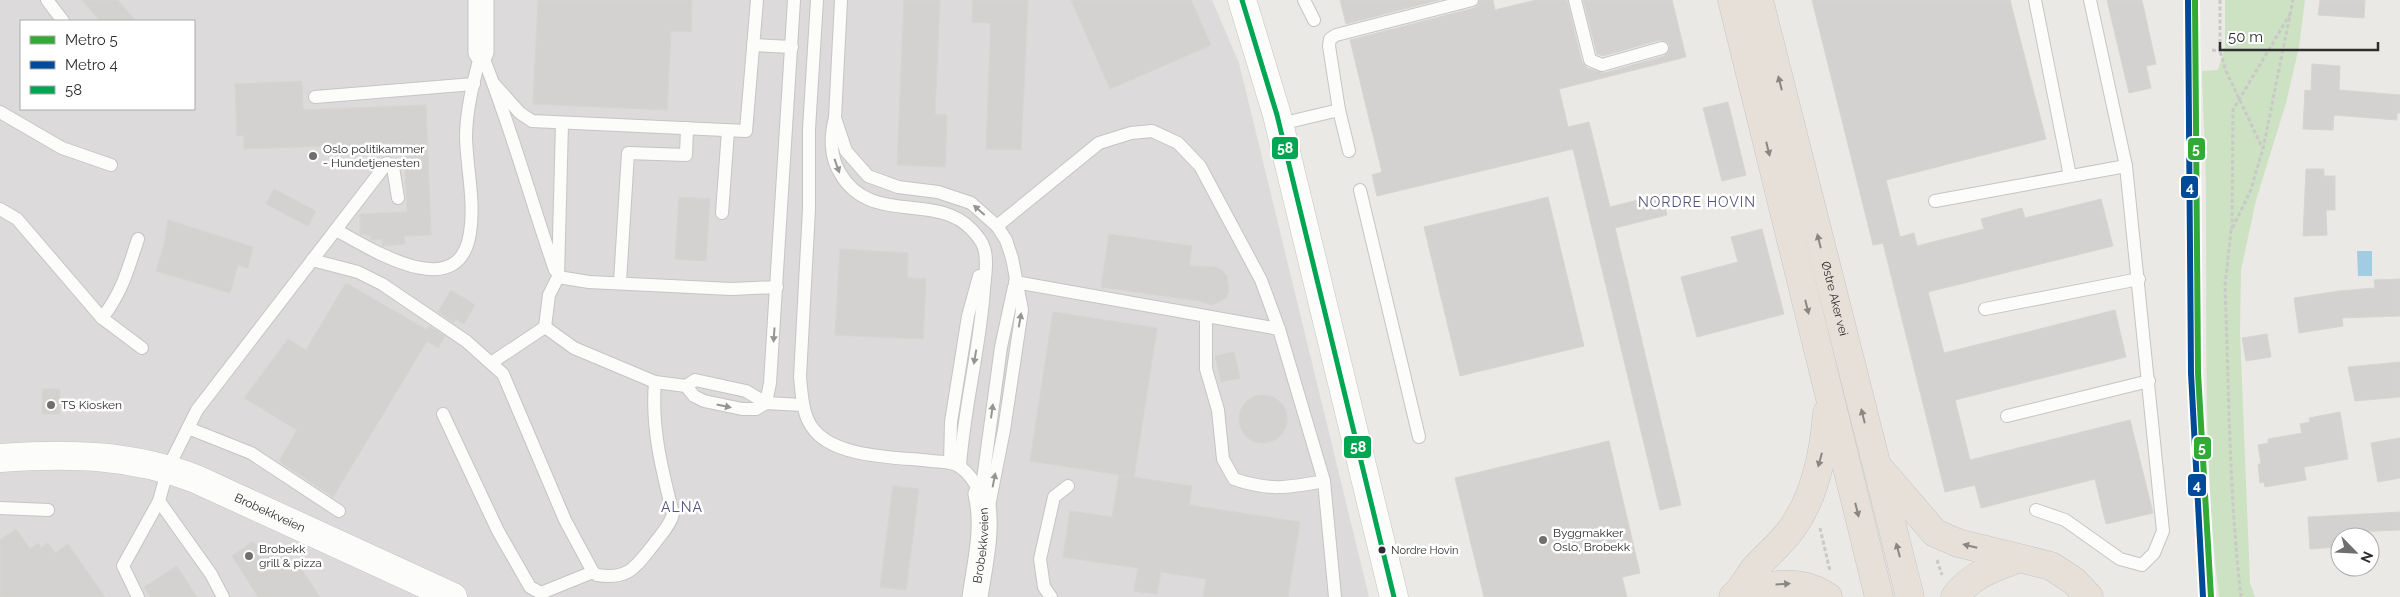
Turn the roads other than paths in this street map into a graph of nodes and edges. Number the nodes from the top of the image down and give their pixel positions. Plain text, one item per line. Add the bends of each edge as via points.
1 (47, 0) edge
2 (481, 0) edge
3 (757, 0) edge
4 (794, 0) edge
5 (817, 0) edge
6 (841, 0) edge
7 (1242, 0) edge
8 (1304, 0) edge
9 (1472, 0) edge
10 (1575, 0) edge
11 (1732, 0) edge
12 (1759, 0) edge
13 (2035, 0) edge
14 (2090, 0) edge
15 (62, 20) edge
16 (1314, 20) dead end
17 (753, 45) junction
18 (792, 46) junction
19 (1662, 48) dead end
20 (481, 52) junction
21 (474, 84) junction
22 (494, 84) junction
23 (315, 97) dead end
24 (1339, 110) junction
25 (0, 112) edge
26 (834, 118) junction
27 (562, 123) junction
28 (1280, 124) junction
29 (687, 128) junction
30 (728, 131) junction
31 (1349, 151) dead end
32 (111, 165) dead end
33 (2126, 166) junction
34 (2070, 176) junction
35 (1360, 190) dead end
36 (398, 198) dead end
37 (1936, 201) dead end
38 (0, 209) edge
39 (722, 213) dead end
40 (997, 226) junction
41 (336, 230) junction
42 (138, 239) dead end
43 (312, 260) junction
44 (558, 277) junction
45 (2139, 279) junction
46 (620, 282) junction
47 (1015, 282) junction
48 (777, 286) junction
49 (1985, 309) dead end
50 (1206, 317) junction
51 (102, 318) junction
52 (546, 327) junction
53 (1279, 329) junction
54 (142, 348) dead end
55 (491, 363) junction
56 (2149, 381) junction
57 (655, 382) junction
58 (686, 386) junction
59 (1829, 394) junction
60 (766, 403) junction
61 (802, 405) junction
62 (443, 414) dead end
63 (2007, 416) dead end
64 (188, 428) junction
65 (1419, 437) dead end
66 (0, 458) edge
67 (1874, 463) junction
68 (955, 465) junction
69 (168, 468) junction
70 (1324, 481) junction
71 (1068, 486) dead end
72 (981, 494) junction
73 (159, 500) junction
74 (0, 508) edge
75 (48, 510) dead end
76 (2036, 510) dead end
77 (339, 511) dead end
78 (985, 528) junction
79 (2017, 559) junction
80 (593, 572) junction
81 (1830, 588) edge
82 (1949, 589) edge
83 (1735, 596) edge
84 (138, 597) edge
85 (223, 597) edge
86 (453, 597) edge
87 (975, 597) edge
88 (1051, 597) edge
89 (1335, 597) edge
90 (1394, 597) edge
91 (1878, 597) edge
92 (1910, 597) edge
93 (2089, 597) edge

1 - 15 lane
2 - 20 street
3 - 17 lane
4 - 18 lane
5 - 61 lane via 809,129 809,209 800,377
6 - 26 lane
7 - 28 street
8 - 16 lane
9 - 24 lane via 1336,34 1330,39 1329,46
10 - 19 lane via 1590,60 1602,65
11 -> 59 highway
67 -> 12 highway, Østre Aker vei
13 - 34 lane
14 - 33 lane
17 - 18 lane
17 - 30 lane via 746,131
18 - 48 lane
20 - 21 lane
20 - 22 lane
21 - 23 lane
21 - 41 lane via 466,139 472,186 470,233 464,253 452,265 426,270 379,254
22 - 27 lane via 526,118
22 - 44 lane
24 - 28 lane
24 - 31 lane
25 - 32 lane via 62,148
40 -> 26 lane via 971,203 953,196 898,187 868,176 846,151
26 -> 68 lane via 831,134 837,169 845,183 861,197 963,222 984,248 982,318
27 - 29 lane
27 - 44 lane
28 - 90 street
29 - 30 lane
29 - 46 lane via 686,155 628,153
30 - 39 lane
33 - 34 lane
33 - 45 lane
34 - 37 lane
35 - 65 lane
36 - 41 lane via 393,167 387,163
38 - 51 lane via 17,220
40 - 47 lane via 1012,258
40 - 53 lane via 1099,143 1131,133 1152,131 1178,143 1200,166 1261,280
41 - 43 lane
42 - 51 lane via 125,281
43 - 55 lane via 358,272 382,284 466,341
43 - 64 lane via 211,389
44 - 46 lane
44 - 52 lane via 549,295
45 - 49 lane
45 - 56 lane
46 - 48 lane via 731,289
47 - 50 lane
72 -> 47 lane via 1001,346
78 -> 47 lane via 1022,310
48 -> 60 lane
50 - 53 lane
50 - 70 lane via 1206,369 1218,410 1223,459 1234,479 1257,487 1291,488
51 - 54 lane
52 - 55 lane
52 - 57 lane via 574,348
53 - 70 lane
55 - 80 lane via 503,374 565,520
56 - 63 lane
56 - 76 lane via 2163,531 2154,553 2142,565 2120,559 2065,520
57 - 58 lane
57 - 80 lane via 654,428 673,514 661,536 635,569 602,576
58 - 60 lane via 695,380 710,382 746,391
58 -> 60 lane via 694,396 704,401 742,409 756,409
59 -> 83 highway via 1824,444 1809,497 1794,526 1755,568
59 -> 91 highway
60 - 61 lane
61 - 68 lane via 814,431 839,447 860,453
62 - 80 lane via 498,530 530,587 541,593
64 - 69 lane
64 - 77 lane via 251,453
66 - 69 street, Brobekkveien via 92,455
79 -> 67 highway via 1958,543 1935,533
92 -> 67 highway, Østre Aker vei
68 - 72 lane via 976,484
69 - 73 lane
69 - 86 street, Brobekkveien
70 - 89 lane
71 - 88 lane via 1054,497 1040,559 1044,588
72 - 78 street, Brobekkveien
73 - 84 lane via 123,566
73 - 85 lane via 211,574
74 - 75 lane
78 - 87 street, Brobekkveien
79 - 82 highway via 1987,570 1962,587
79 - 93 highway via 2051,566 2063,572
83 -> 81 highway via 1762,587 1791,583 1819,591

